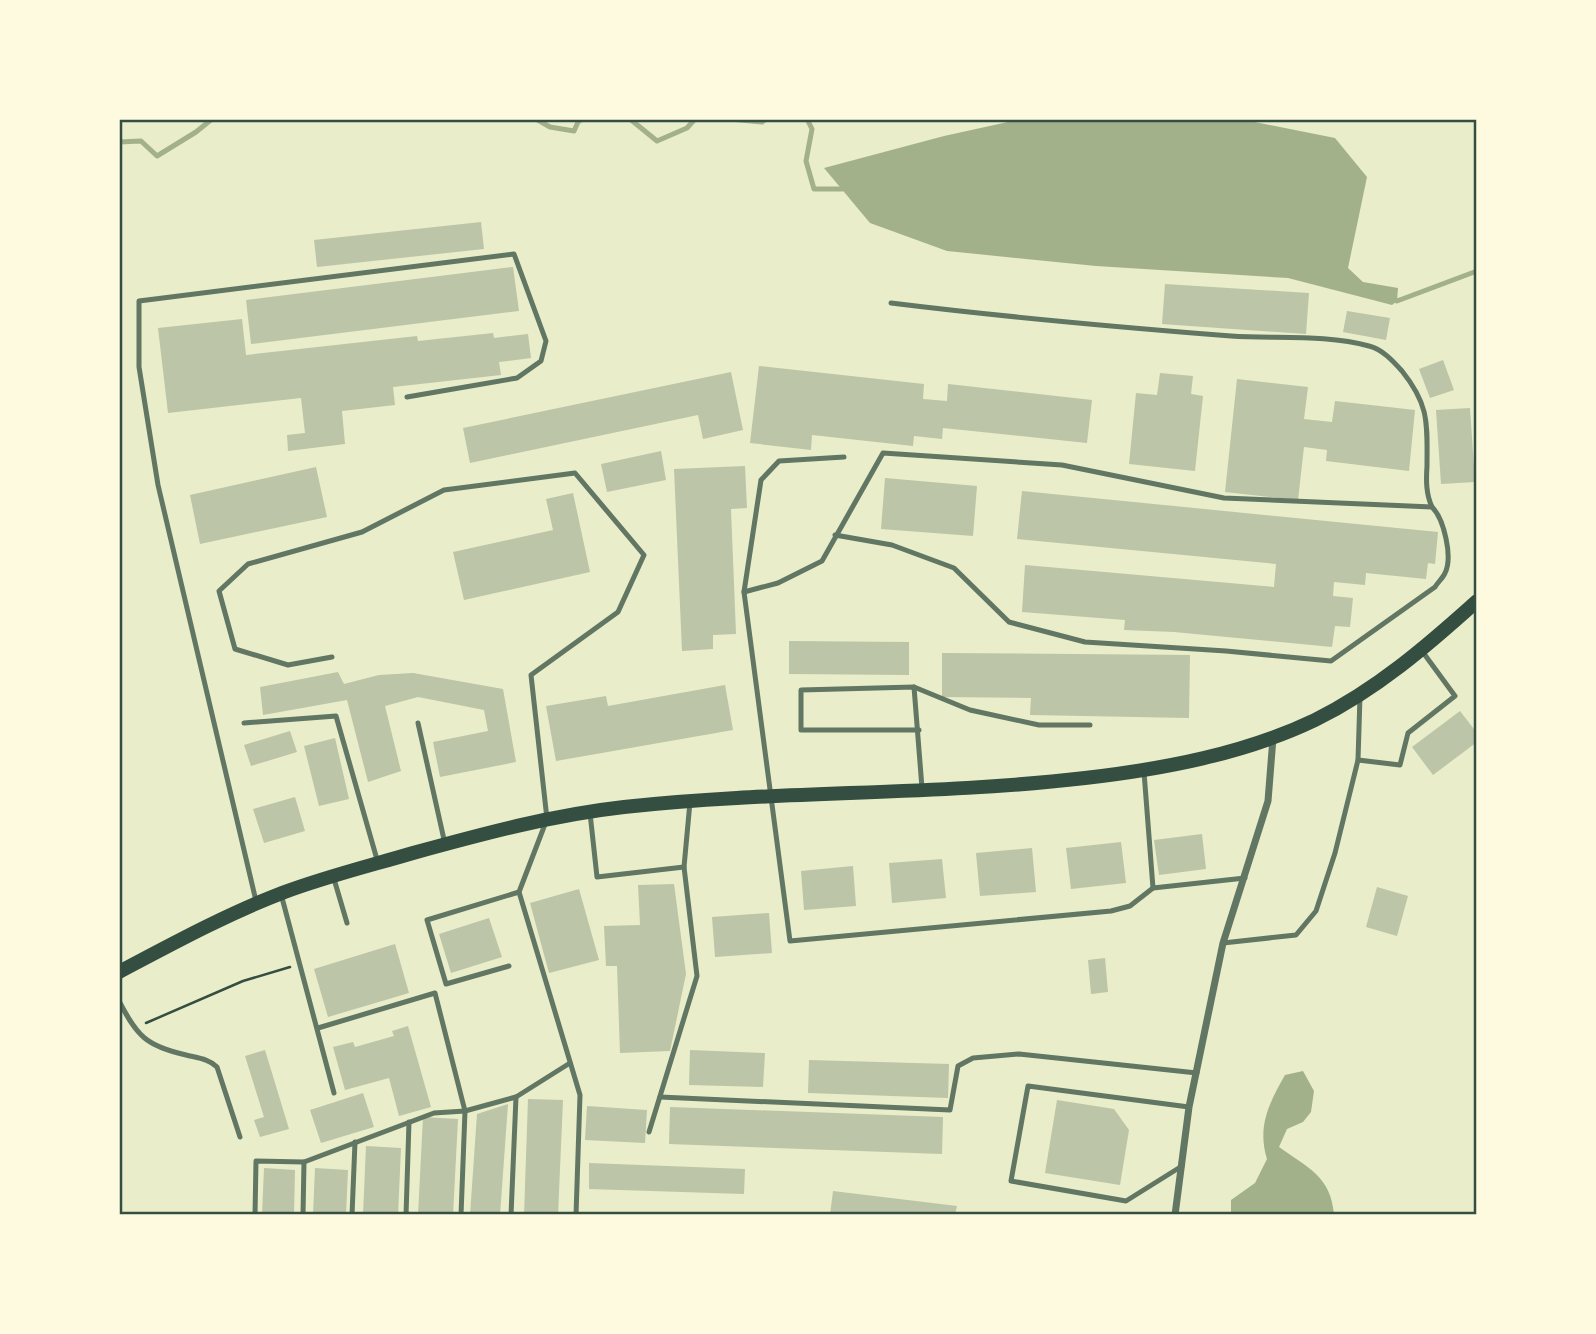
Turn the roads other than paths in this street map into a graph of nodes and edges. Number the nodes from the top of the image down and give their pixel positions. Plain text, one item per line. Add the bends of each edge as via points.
1 (891, 303) dead end
2 (407, 397) dead end
3 (844, 457) dead end
4 (1432, 508) junction
5 (835, 535) junction
6 (744, 592) junction
7 (1477, 601) edge
8 (1422, 651) junction
9 (332, 657) dead end
10 (914, 687) junction
11 (1360, 695) junction
12 (244, 723) dead end
13 (418, 723) dead end
14 (1090, 725) dead end
15 (919, 730) junction
16 (1273, 738) junction
17 (1358, 760) junction
18 (1144, 770) junction
19 (922, 791) junction
20 (770, 798) junction
21 (690, 802) junction
22 (590, 813) junction
23 (547, 819) junction
24 (445, 844) junction
25 (378, 863) junction
26 (684, 867) junction
27 (334, 876) junction
28 (1245, 878) junction
29 (1153, 888) junction
30 (519, 892) junction
31 (281, 894) junction
32 (257, 904) junction
33 (348, 923) dead end
34 (1223, 943) junction
35 (509, 966) dead end
36 (119, 972) edge
37 (119, 1001) edge
38 (318, 1028) junction
39 (570, 1063) junction
40 (1197, 1073) junction
41 (334, 1093) dead end
42 (516, 1097) junction
43 (660, 1097) junction
44 (1189, 1107) junction
45 (464, 1111) junction
46 (410, 1122) junction
47 (649, 1132) dead end
48 (240, 1137) dead end
49 (355, 1142) junction
50 (304, 1162) junction
51 (1182, 1166) junction
52 (255, 1215) edge
53 (303, 1215) edge
54 (352, 1215) edge
55 (406, 1215) edge
56 (461, 1215) edge
57 (511, 1215) edge
58 (576, 1215) edge
59 (1175, 1215) edge

1 - 4 lane via 1011,318 1373,347 1400,369 1420,398 1427,424 1426,487
2 - 32 lane via 517,378 541,361 546,341 514,254 139,302 139,367 158,485
3 - 6 lane via 779,461 761,480
4 - 5 lane via 1224,498 1062,465 883,453
4 - 5 lane via 1443,526 1447,571 1416,602 1331,661 1085,642 1009,622 954,568 892,545
5 - 6 lane via 822,561 778,583
6 - 20 lane
7 - 8 main road
8 - 11 main road
8 - 17 lane via 1455,696 1409,733 1400,765
9 - 23 lane via 288,665 235,649 219,591 248,564 362,532 444,490 575,473 643,555 618,612 531,675
10 - 14 lane via 970,710 1028,723
10 - 15 lane
10 - 15 lane via 801,690 801,730
11 - 16 main road
11 - 17 lane
12 - 25 lane via 337,716
13 - 24 lane
15 - 19 lane
16 - 18 main road
16 - 28 street via 1268,801
17 - 34 lane via 1317,911 1296,935
18 - 19 main road
18 - 29 lane
19 - 20 main road
20 - 21 main road
20 - 29 lane via 790,941 1111,911 1130,906
21 - 22 main road
21 - 26 lane
22 - 23 main road
22 - 26 lane via 597,877
23 - 24 main road
23 - 30 lane
24 - 25 main road
25 - 27 main road
26 - 43 lane via 697,976
27 - 31 main road
27 - 33 lane
28 - 29 lane
28 - 34 street
30 - 35 lane via 427,920 446,984
30 - 39 lane
31 - 32 main road
31 - 38 lane
32 - 36 main road
34 - 40 street
37 - 48 lane via 133,1029 149,1042 211,1061
38 - 41 lane
38 - 45 lane via 435,993
39 - 42 lane
39 - 58 lane via 580,1095
40 - 43 lane via 1019,1054 973,1058 958,1066 950,1110
40 - 44 street
42 - 45 lane
42 - 57 lane
43 - 47 lane
44 - 51 street
44 - 51 lane via 1028,1086 1011,1181 1126,1201
45 - 46 lane via 433,1113
45 - 56 lane
46 - 49 lane
46 - 55 lane
49 - 50 lane
49 - 54 lane
50 - 52 lane via 256,1161
50 - 53 lane
51 - 59 street

